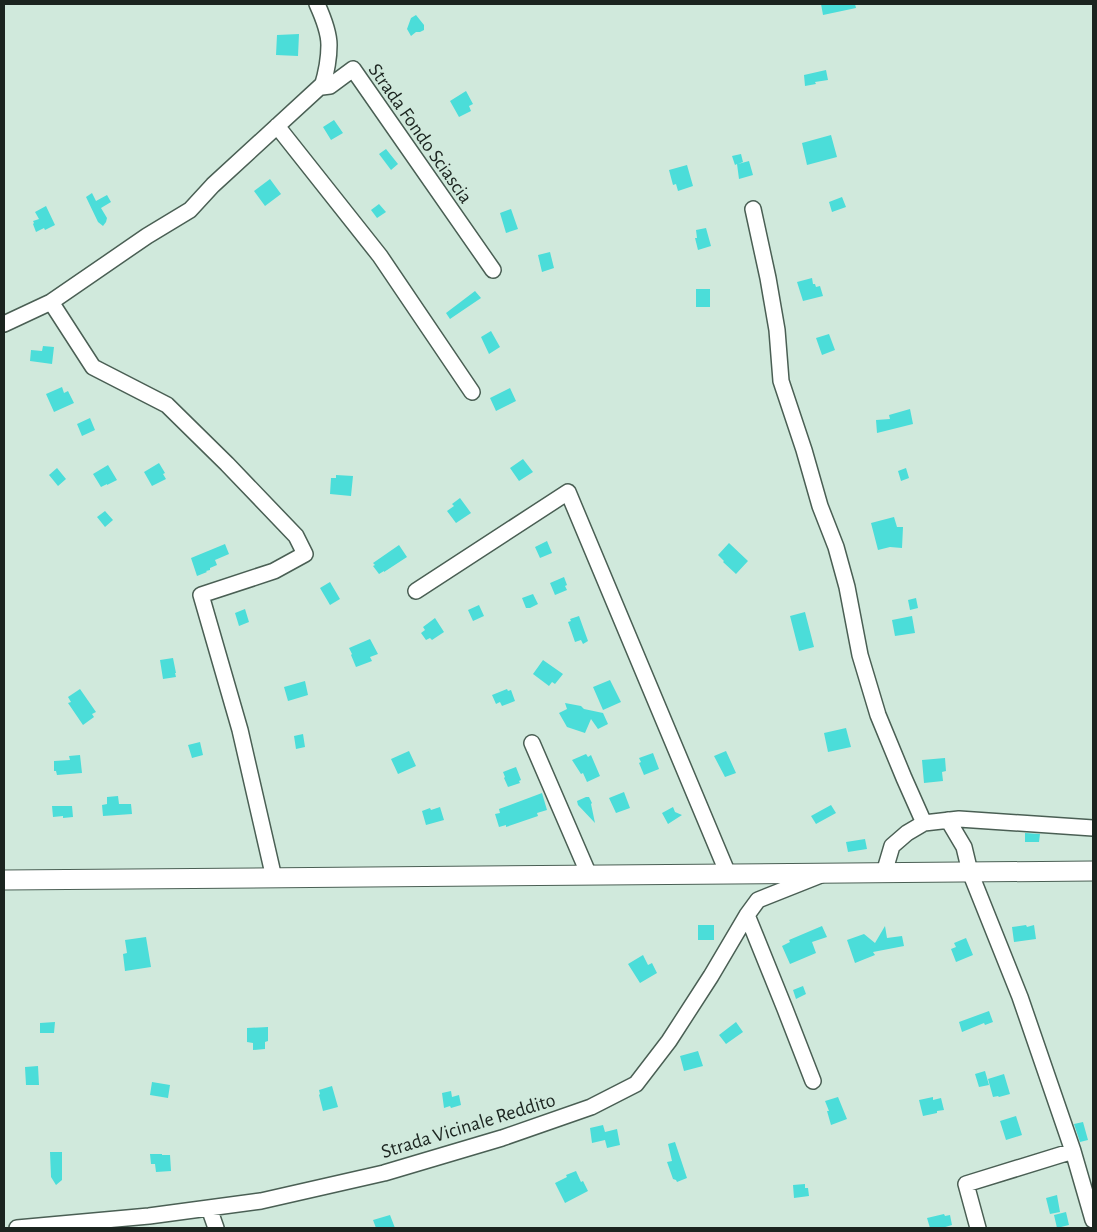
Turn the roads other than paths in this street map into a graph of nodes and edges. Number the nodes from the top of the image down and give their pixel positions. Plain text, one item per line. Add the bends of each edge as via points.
1 (317, 4) edge
2 (323, 84) junction
3 (277, 126) junction
4 (753, 209) dead end
5 (493, 270) dead end
6 (51, 302) junction
7 (4, 324) edge
8 (472, 392) dead end
9 (416, 591) dead end
10 (532, 744) dead end
11 (948, 820) junction
12 (924, 823) junction
13 (1093, 828) edge
14 (1093, 871) edge
15 (970, 872) junction
16 (884, 873) junction
17 (728, 874) junction
18 (826, 874) junction
19 (589, 875) junction
20 (274, 878) junction
21 (4, 880) edge
22 (747, 916) junction
23 (813, 1081) dead end
24 (1073, 1151) junction
25 (208, 1208) junction
26 (1093, 1220) edge
27 (17, 1228) edge
28 (216, 1228) edge
29 (978, 1228) edge

1 - 2 street via 330,44
2 - 3 street
2 - 5 street, Strada Fondo Sciascia via 322,87 330,86 353,69
3 - 6 street via 190,210
3 - 8 street via 380,256
4 - 12 street via 777,330 781,381 838,555 860,655 878,715
6 - 7 street
6 - 20 street via 93,366 167,405 296,536 305,554 274,571 201,595 240,730
9 - 17 street via 568,492
10 - 19 street
11 - 12 street
11 - 13 street
11 - 15 street via 964,847
12 - 16 street via 907,832 892,846
14 - 15 main road
15 - 16 main road
15 - 24 street via 1020,997
16 - 18 main road
17 - 18 main road
17 - 19 main road
18 - 22 street, Strada Vicinale Reddito via 758,900
19 - 20 main road
20 - 21 main road
22 - 23 street
22 - 25 street, Strada Vicinale Reddito via 669,1041 636,1084 591,1106 502,1138 365,1177 261,1201
24 - 26 street
24 - 29 street via 966,1184
25 - 27 street, Strada Vicinale Reddito
25 - 28 street

